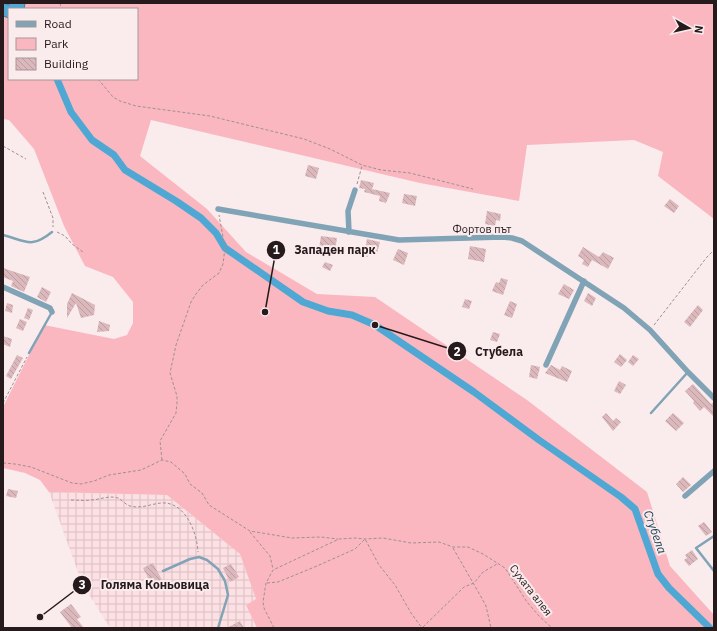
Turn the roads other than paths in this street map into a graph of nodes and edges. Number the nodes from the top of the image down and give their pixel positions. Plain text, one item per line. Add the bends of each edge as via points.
1 (355, 190) road end
2 (218, 209) road end
3 (52, 232) road end
4 (349, 232) junction
5 (3, 235) edge
6 (584, 281) junction
7 (3, 287) edge
8 (52, 312) joint
9 (29, 353) road end
10 (546, 364) dead end
11 (688, 372) junction
12 (714, 398) edge
13 (651, 413) dead end
14 (714, 471) edge
15 (685, 496) dead end
16 (714, 536) edge
17 (163, 571) dead end
18 (714, 571) edge
19 (218, 628) edge

1 - 4 street via 348,211
2 - 4 street, Фортов път
3 - 5 lane via 32,242
4 - 6 street, Фортов път via 399,240 512,238 522,241
6 - 10 street
6 - 11 street, Фортов път via 624,308 650,330
7 - 8 street via 50,308
8 - 9 lane
11 - 12 street, Фортов път
11 - 13 lane
14 - 15 street
16 - 18 lane via 696,548
17 - 19 lane via 199,557 208,560 218,569 225,581 228,595

